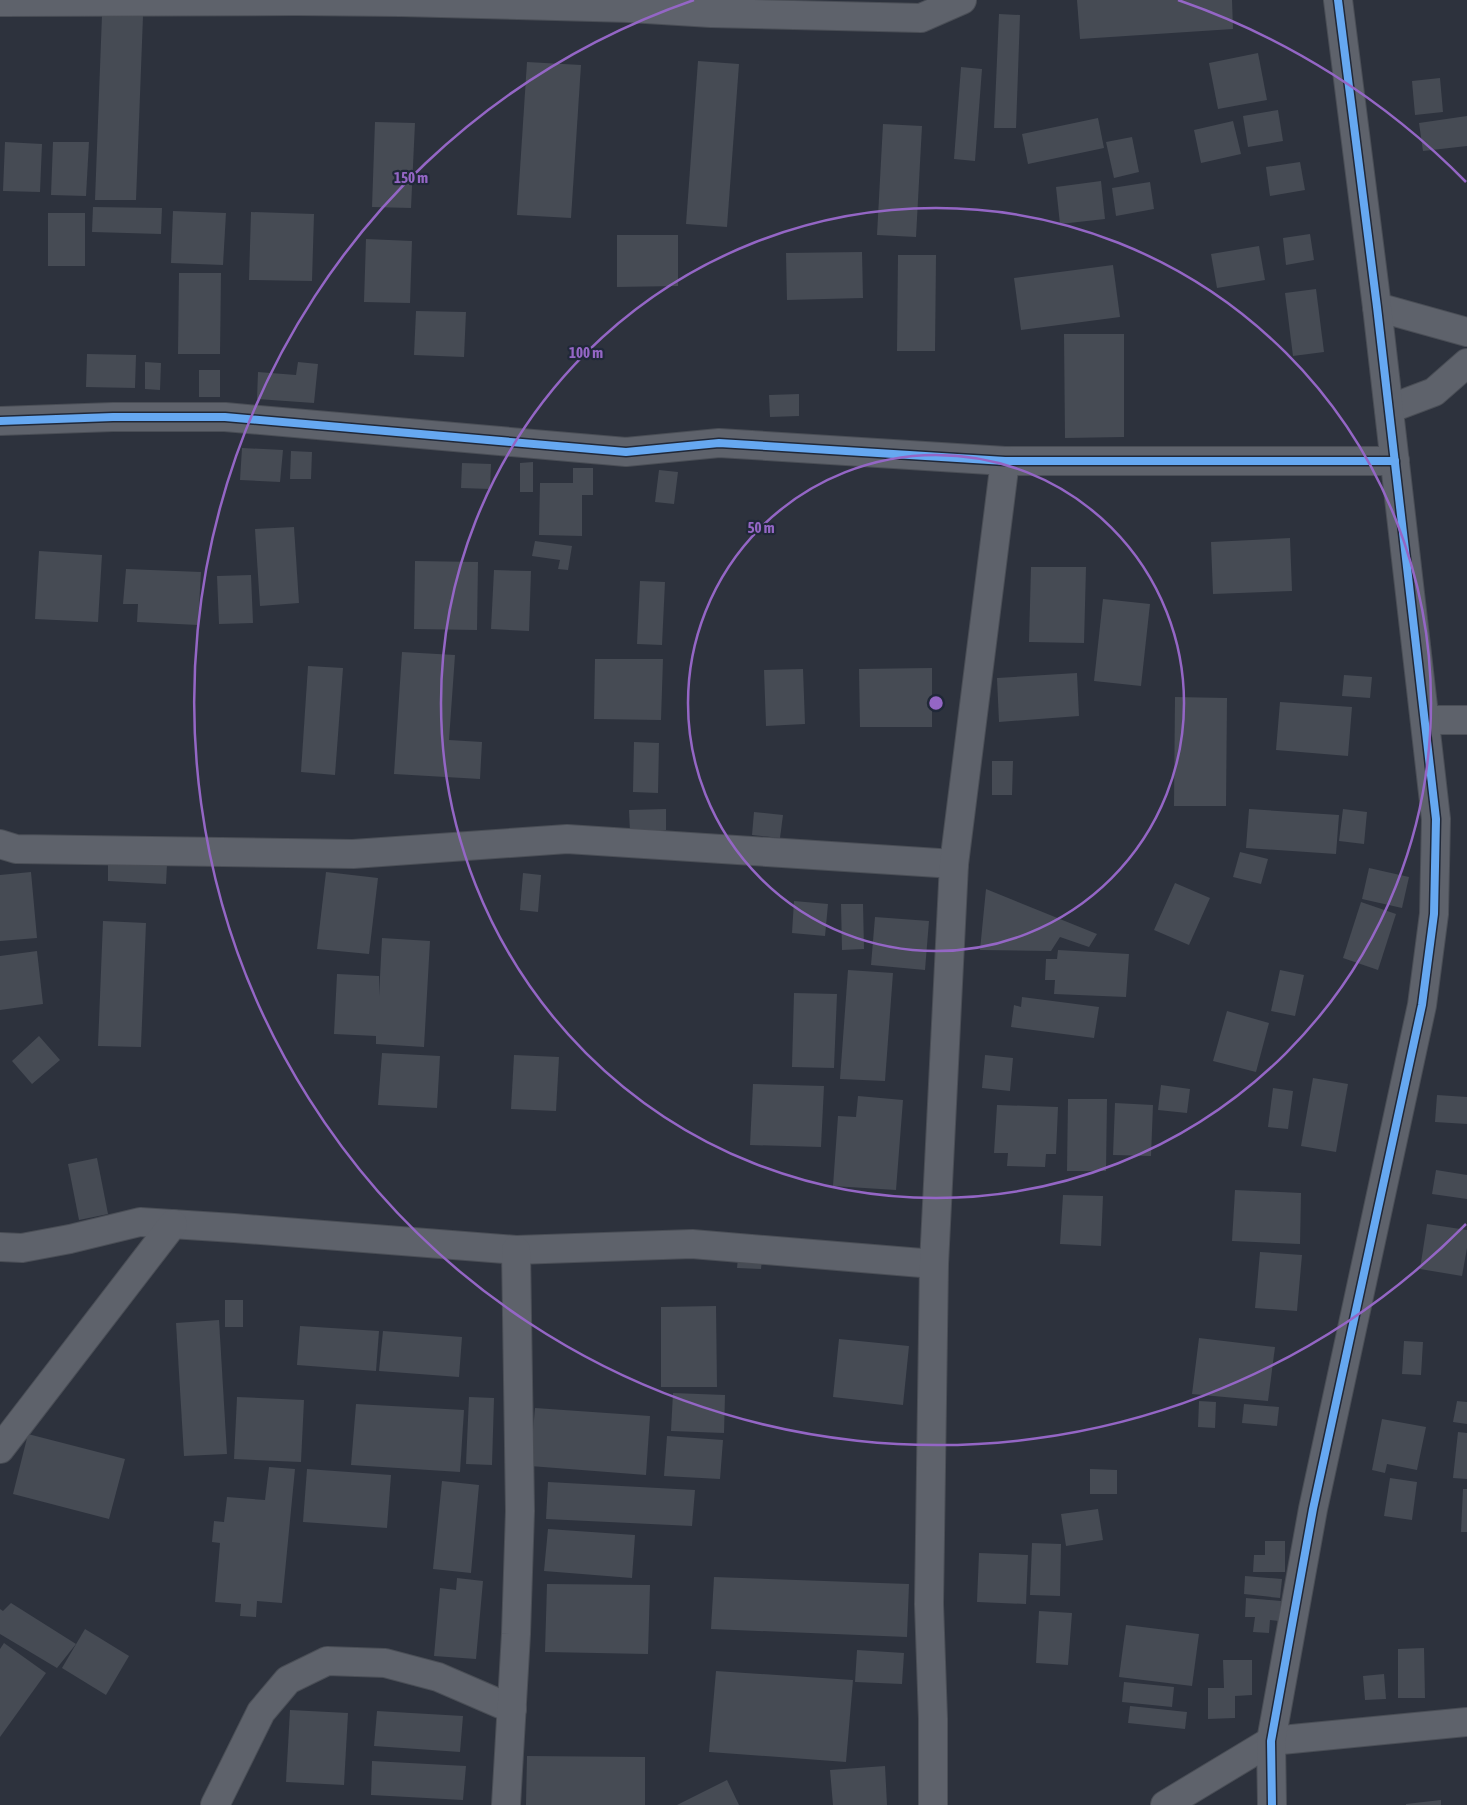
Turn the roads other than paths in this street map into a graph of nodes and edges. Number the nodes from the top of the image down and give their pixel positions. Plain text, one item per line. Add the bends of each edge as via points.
1 (962, 0) edge
2 (1338, 0) edge
3 (0, 2) edge
4 (1377, 307) junction
5 (1467, 332) edge
6 (1467, 363) edge
7 (1389, 409) junction
8 (0, 421) edge
9 (1005, 461) junction
10 (1395, 461) junction
11 (1425, 720) junction
12 (1467, 720) edge
13 (0, 844) edge
14 (954, 864) junction
15 (173, 1224) junction
16 (0, 1247) edge
17 (516, 1250) junction
18 (934, 1264) junction
19 (0, 1449) edge
20 (512, 1709) junction
21 (1467, 1722) edge
22 (1270, 1741) junction
23 (215, 1805) edge
24 (506, 1805) edge
25 (933, 1805) edge
26 (1165, 1805) edge
27 (1272, 1805) edge

1 - 3 street via 922,18 296,0
2 - 4 street
4 - 5 street
4 - 7 street
6 - 7 street via 1434,392
7 - 10 street
8 - 9 street via 225,417 626,452 719,443
9 - 10 street
9 - 14 street
10 - 11 street
11 - 12 street
11 - 22 street via 1436,819 1434,914 1422,1005 1316,1499
13 - 14 street via 16,849 354,854 567,839
14 - 18 street
15 - 16 street via 140,1222 22,1248
15 - 17 street
15 - 19 street
17 - 18 street via 692,1244
17 - 20 street via 520,1511
18 - 25 street via 929,1604
20 - 23 street via 438,1677 384,1663 326,1661 288,1680 261,1712
20 - 24 street
21 - 22 street
22 - 26 street
22 - 27 street

